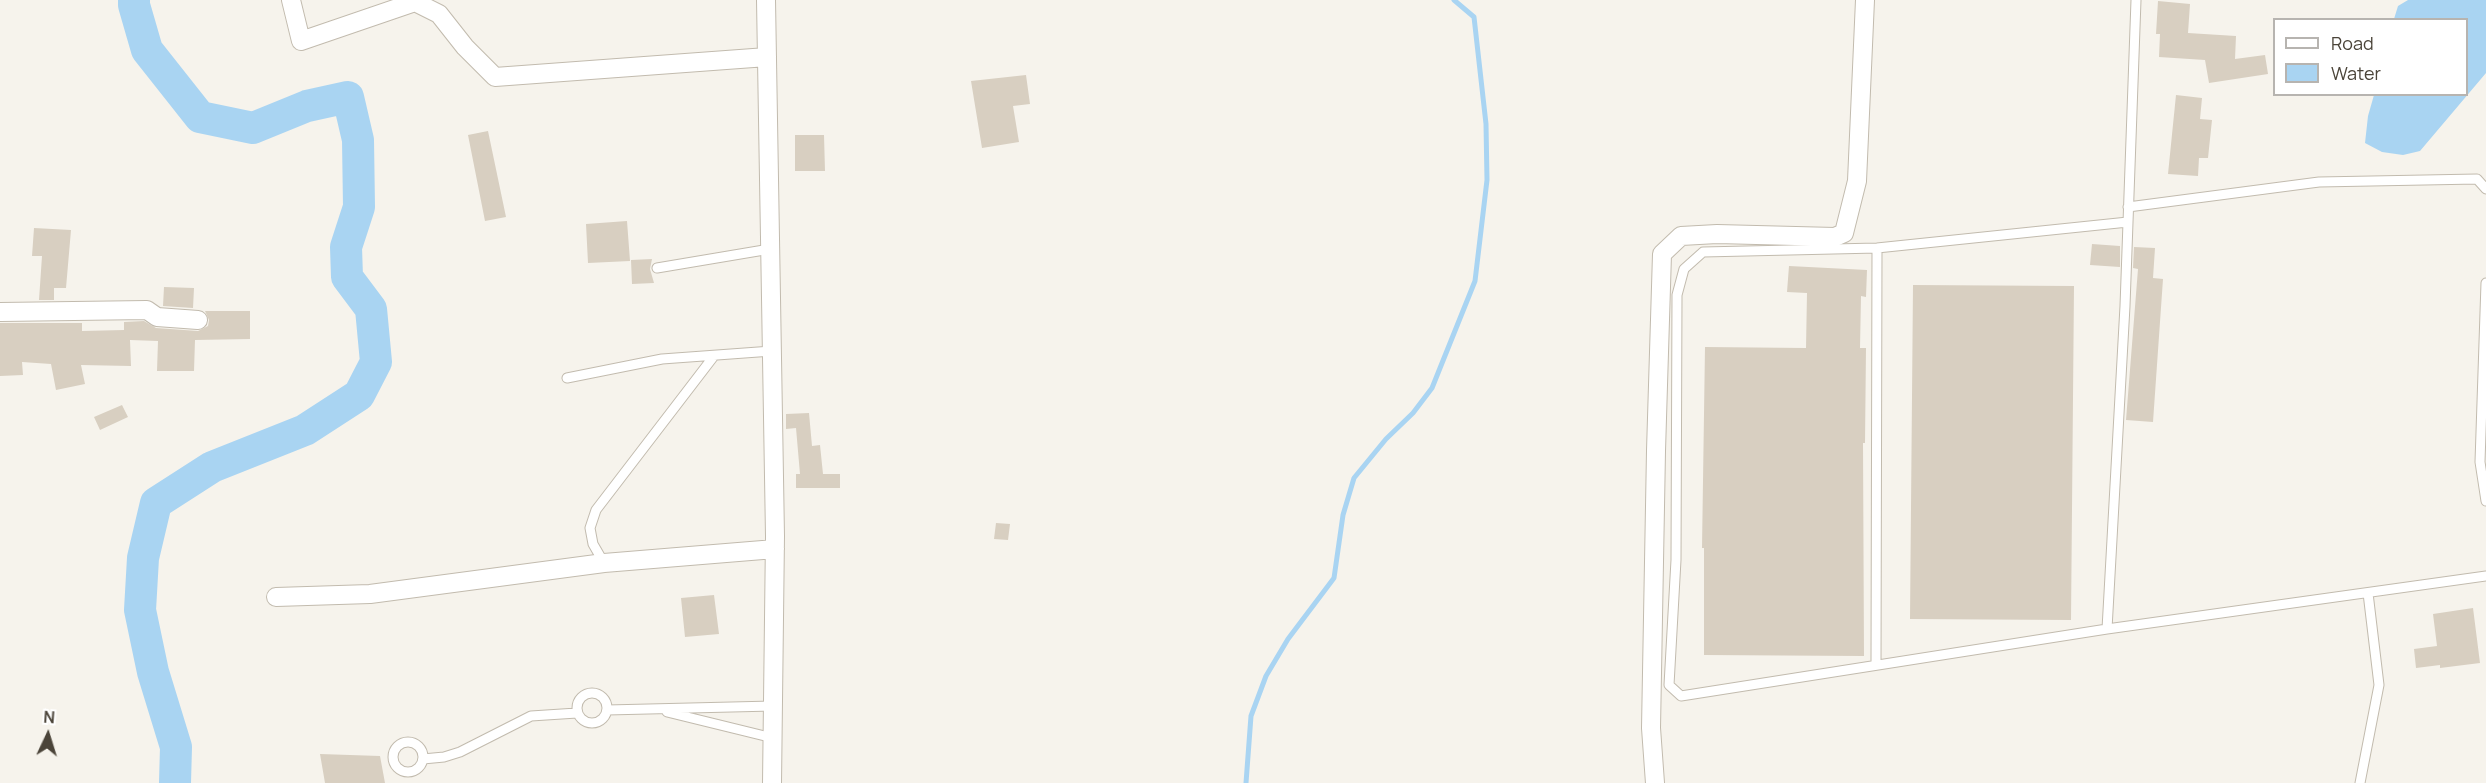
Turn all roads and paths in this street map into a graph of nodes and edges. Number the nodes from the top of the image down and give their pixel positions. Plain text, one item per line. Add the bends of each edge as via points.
1 (291, 0) edge
2 (766, 0) edge
3 (1865, 0) edge
4 (2136, 0) edge
5 (438, 7) edge
6 (767, 57) junction
7 (2486, 189) edge
8 (2128, 207) junction
9 (2128, 222) junction
10 (1877, 248) junction
11 (770, 249) junction
12 (657, 267) dead end
13 (2486, 283) edge
14 (0, 312) edge
15 (198, 320) dead end
16 (771, 351) junction
17 (714, 356) junction
18 (567, 378) dead end
19 (2486, 501) edge
20 (775, 549) junction
21 (604, 563) junction
22 (2486, 576) edge
23 (2368, 593) junction
24 (276, 597) dead end
25 (2107, 629) junction
26 (1876, 665) junction
27 (773, 706) junction
28 (653, 708) junction
29 (607, 710) junction
30 (577, 713) junction
31 (773, 738) junction
32 (423, 759) dead end
33 (772, 783) edge
34 (1655, 783) edge
35 (2360, 783) edge

1 - 5 street via 301,41 415,2
2 - 6 street
3 - 34 street via 1857,181 1844,232 1835,237 1681,236 1662,254 1651,728
4 - 8 lane
5 - 6 street via 465,47 495,77
6 - 11 street
7 - 8 lane via 2477,179 2319,182
8 - 9 lane
9 - 10 lane
9 - 25 lane
10 - 26 lane
10 - 26 lane via 1703,252 1684,268 1677,295 1677,560 1669,685 1681,696
11 - 12 lane
11 - 16 street
13 - 19 lane via 2480,462
14 - 15 street via 147,310 157,317
16 - 17 lane
16 - 20 street
17 - 18 lane via 662,359
17 - 21 lane via 596,510 590,528 593,544
20 - 21 street
20 - 27 street
21 - 24 street via 370,594
22 - 23 lane
23 - 25 lane
23 - 35 lane via 2379,685
25 - 26 lane
27 - 28 lane
27 - 31 street
28 - 29 lane
28 - 31 lane
29 - 30 lane via 603,719 593,723 584,721
29 - 30 lane via 605,700 592,693 579,699
30 - 32 lane via 531,716 460,752
31 - 33 street

